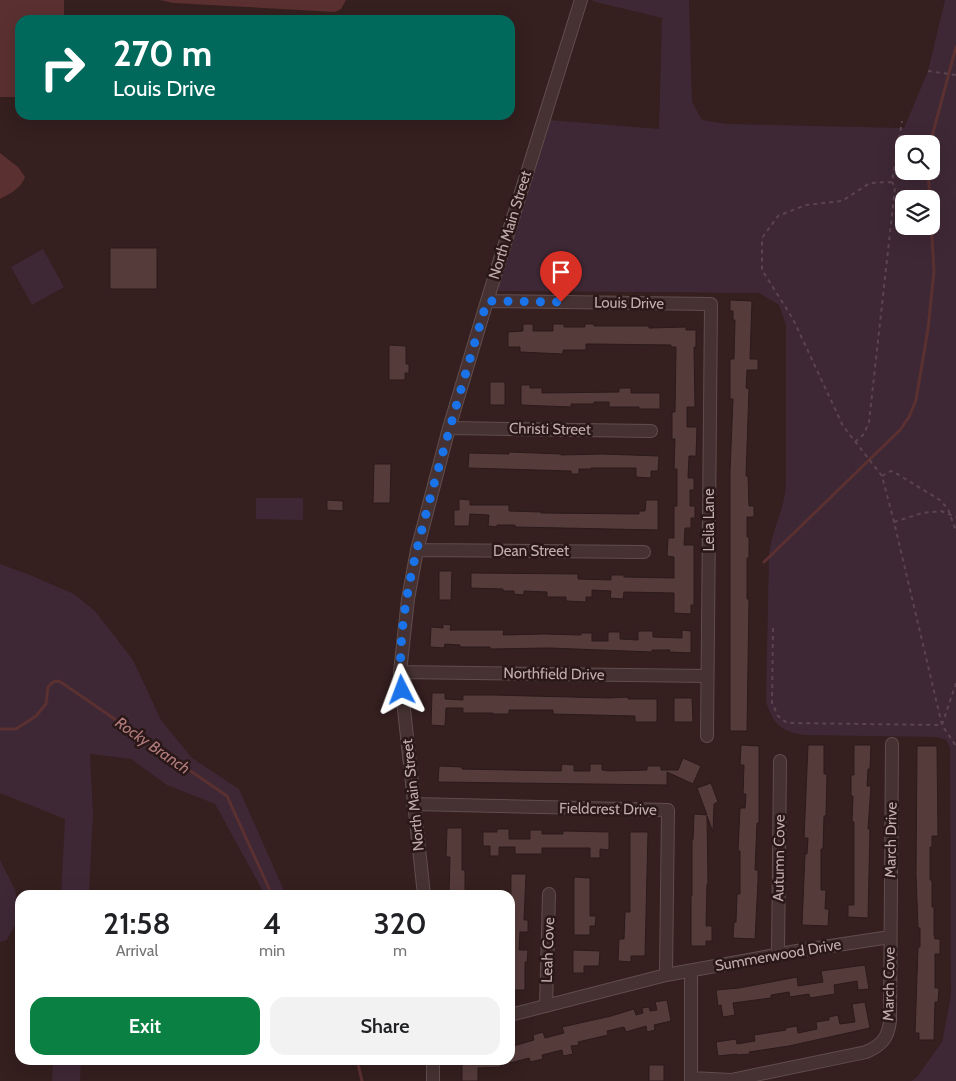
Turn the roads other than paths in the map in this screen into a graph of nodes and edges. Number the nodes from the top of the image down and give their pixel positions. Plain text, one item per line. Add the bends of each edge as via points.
1 (581, 0) edge
2 (487, 301) junction
3 (711, 304) joint
4 (449, 428) junction
5 (651, 431) dead end
6 (417, 550) junction
7 (644, 552) dead end
8 (400, 672) junction
9 (708, 676) junction
10 (707, 736) dead end
11 (892, 744) dead end
12 (780, 761) dead end
13 (413, 804) junction
14 (423, 890) edge
15 (549, 894) dead end
16 (890, 937) junction
17 (778, 954) junction
18 (691, 971) junction
19 (666, 975) junction
20 (546, 1006) junction
21 (515, 1014) edge
22 (433, 1065) edge
23 (691, 1080) edge
24 (433, 1081) edge

1 - 2 street, North Main Street
2 - 3 street, Louis Drive
2 - 4 street, North Main Street
3 - 9 street, Lelia Lane
4 - 5 street, Christi Street
4 - 6 street, North Main Street
6 - 7 street, Dean Street
6 - 8 street, North Main Street
8 - 9 street, Northfield Drive
8 - 13 street, North Main Street
9 - 10 street, Lelia Lane
11 - 16 street, March Drive
12 - 17 street, Autumn Cove
13 - 14 street, North Main Street
13 - 19 street, Fieldcrest Drive via 668,810
15 - 20 street, Leah Cove
16 - 17 street, Summerwood Drive
16 - 23 street, March Cove via 890,1021 883,1042 876,1048 731,1080
17 - 18 street, Summerwood Drive
18 - 19 street, Summerwood Drive
18 - 23 street
19 - 20 street, Summerwood Drive
20 - 21 street, Summerwood Drive
22 - 24 street

